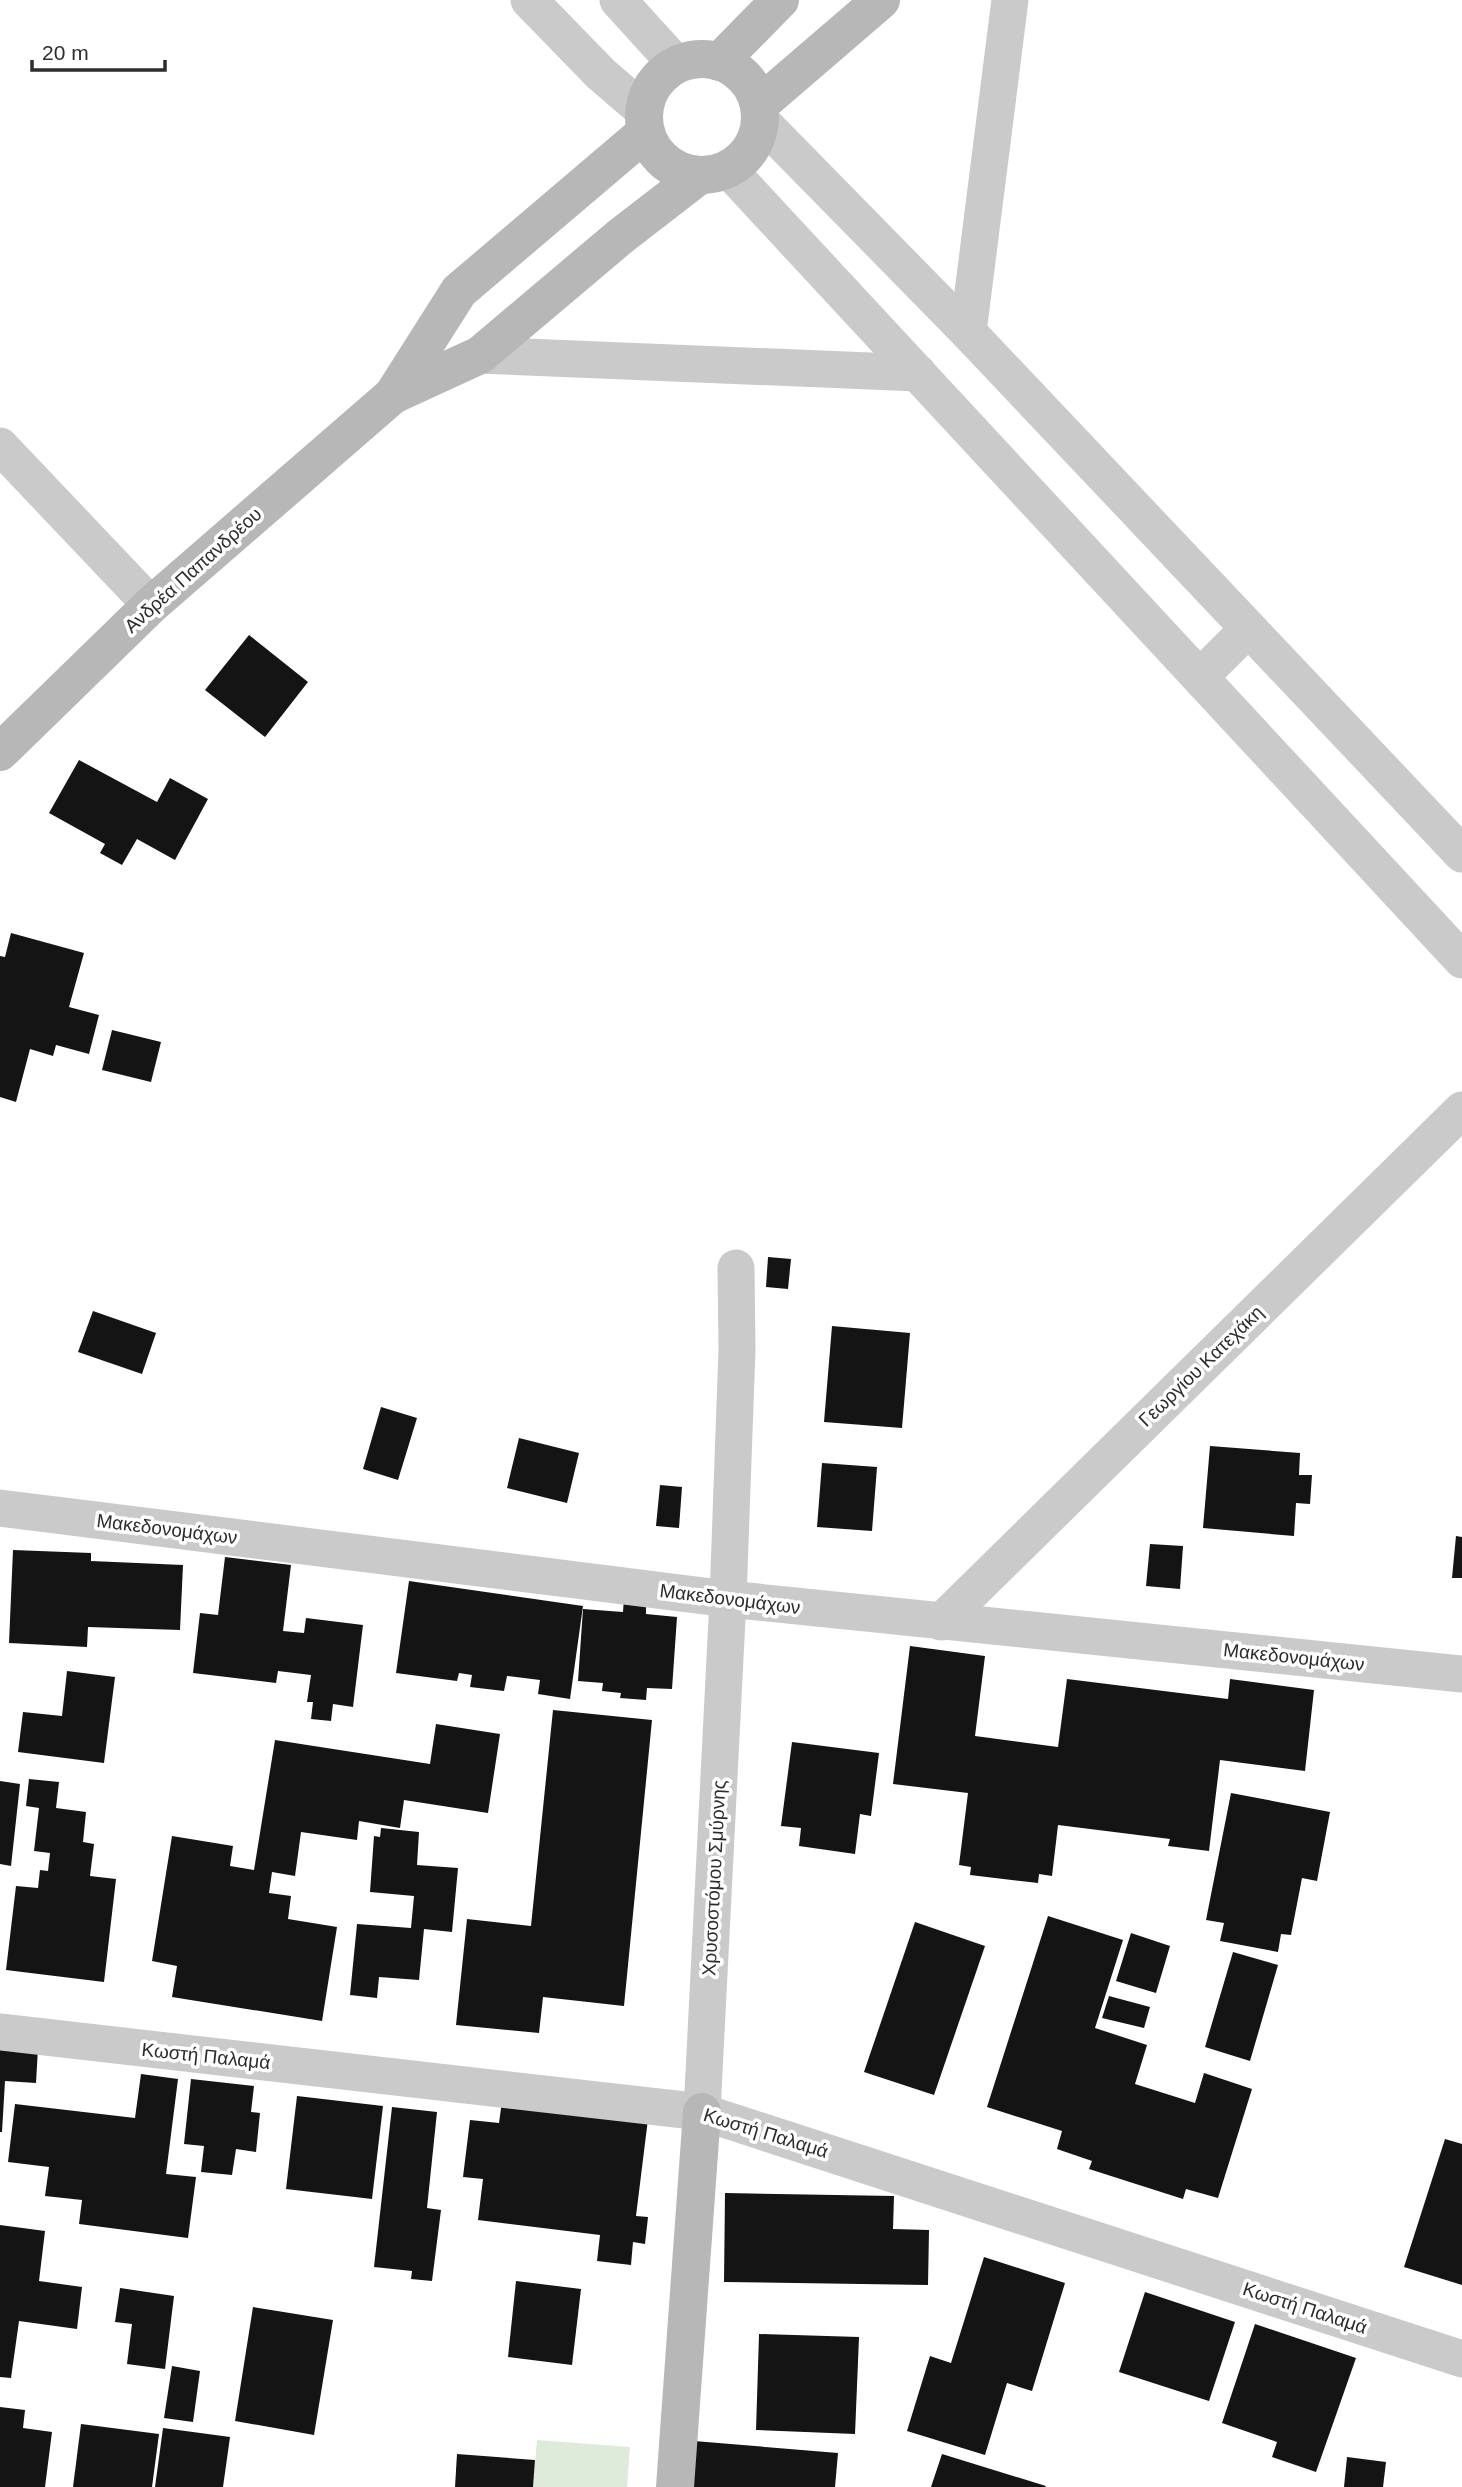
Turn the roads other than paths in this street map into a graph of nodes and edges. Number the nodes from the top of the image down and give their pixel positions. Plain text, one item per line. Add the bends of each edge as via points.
1 (529, 0) edge
2 (618, 0) edge
3 (780, 0) edge
4 (881, 0) edge
5 (1010, 0) edge
6 (719, 62) junction
7 (677, 65) junction
8 (760, 113) junction
9 (645, 122) junction
10 (714, 172) junction
11 (968, 332) junction
12 (480, 355) junction
13 (918, 373) junction
14 (393, 395) junction
15 (0, 446) edge
16 (151, 605) junction
17 (1248, 629) junction
18 (1200, 677) junction
19 (0, 752) edge
20 (1462, 854) edge
21 (1462, 960) edge
22 (1462, 1110) edge
23 (736, 1268) dead end
24 (0, 1508) edge
25 (728, 1599) junction
26 (941, 1622) junction
27 (1462, 1674) edge
28 (0, 2032) edge
29 (702, 2112) junction
30 (1462, 2359) edge
31 (675, 2487) edge

1 - 9 street
2 - 7 street
3 - 6 street
4 - 8 street
5 - 11 street
6 - 7 street via 698,59
6 - 8 street via 737,71 751,86
7 - 9 street via 661,76 650,92
8 - 10 street via 751,149 741,160
8 - 11 street
9 - 10 street via 653,149 666,163 682,172
9 - 14 street, Ανδρέα Παπανδρέου via 459,291
10 - 12 street, Ανδρέα Παπανδρέου via 621,236
10 - 13 street
11 - 17 street
12 - 13 street
12 - 14 street, Ανδρέα Παπανδρέου
13 - 18 street
14 - 16 street, Ανδρέα Παπανδρέου
15 - 16 street
16 - 19 street, Ανδρέα Παπανδρέου
17 - 18 street
17 - 20 street
18 - 21 street
22 - 26 street, Γεωργίου Κατεχάκη
23 - 25 street, Χρυσοστόμου Σμύρνης
24 - 25 street, Μακεδονομάχων
25 - 26 street, Μακεδονομάχων
25 - 29 street, Χρυσοστόμου Σμύρνης
26 - 27 street, Μακεδονομάχων
28 - 29 street, Κωστή Παλαμά
29 - 30 street, Κωστή Παλαμά
29 - 31 street, Χρυσοστόμου Σμύρνης

